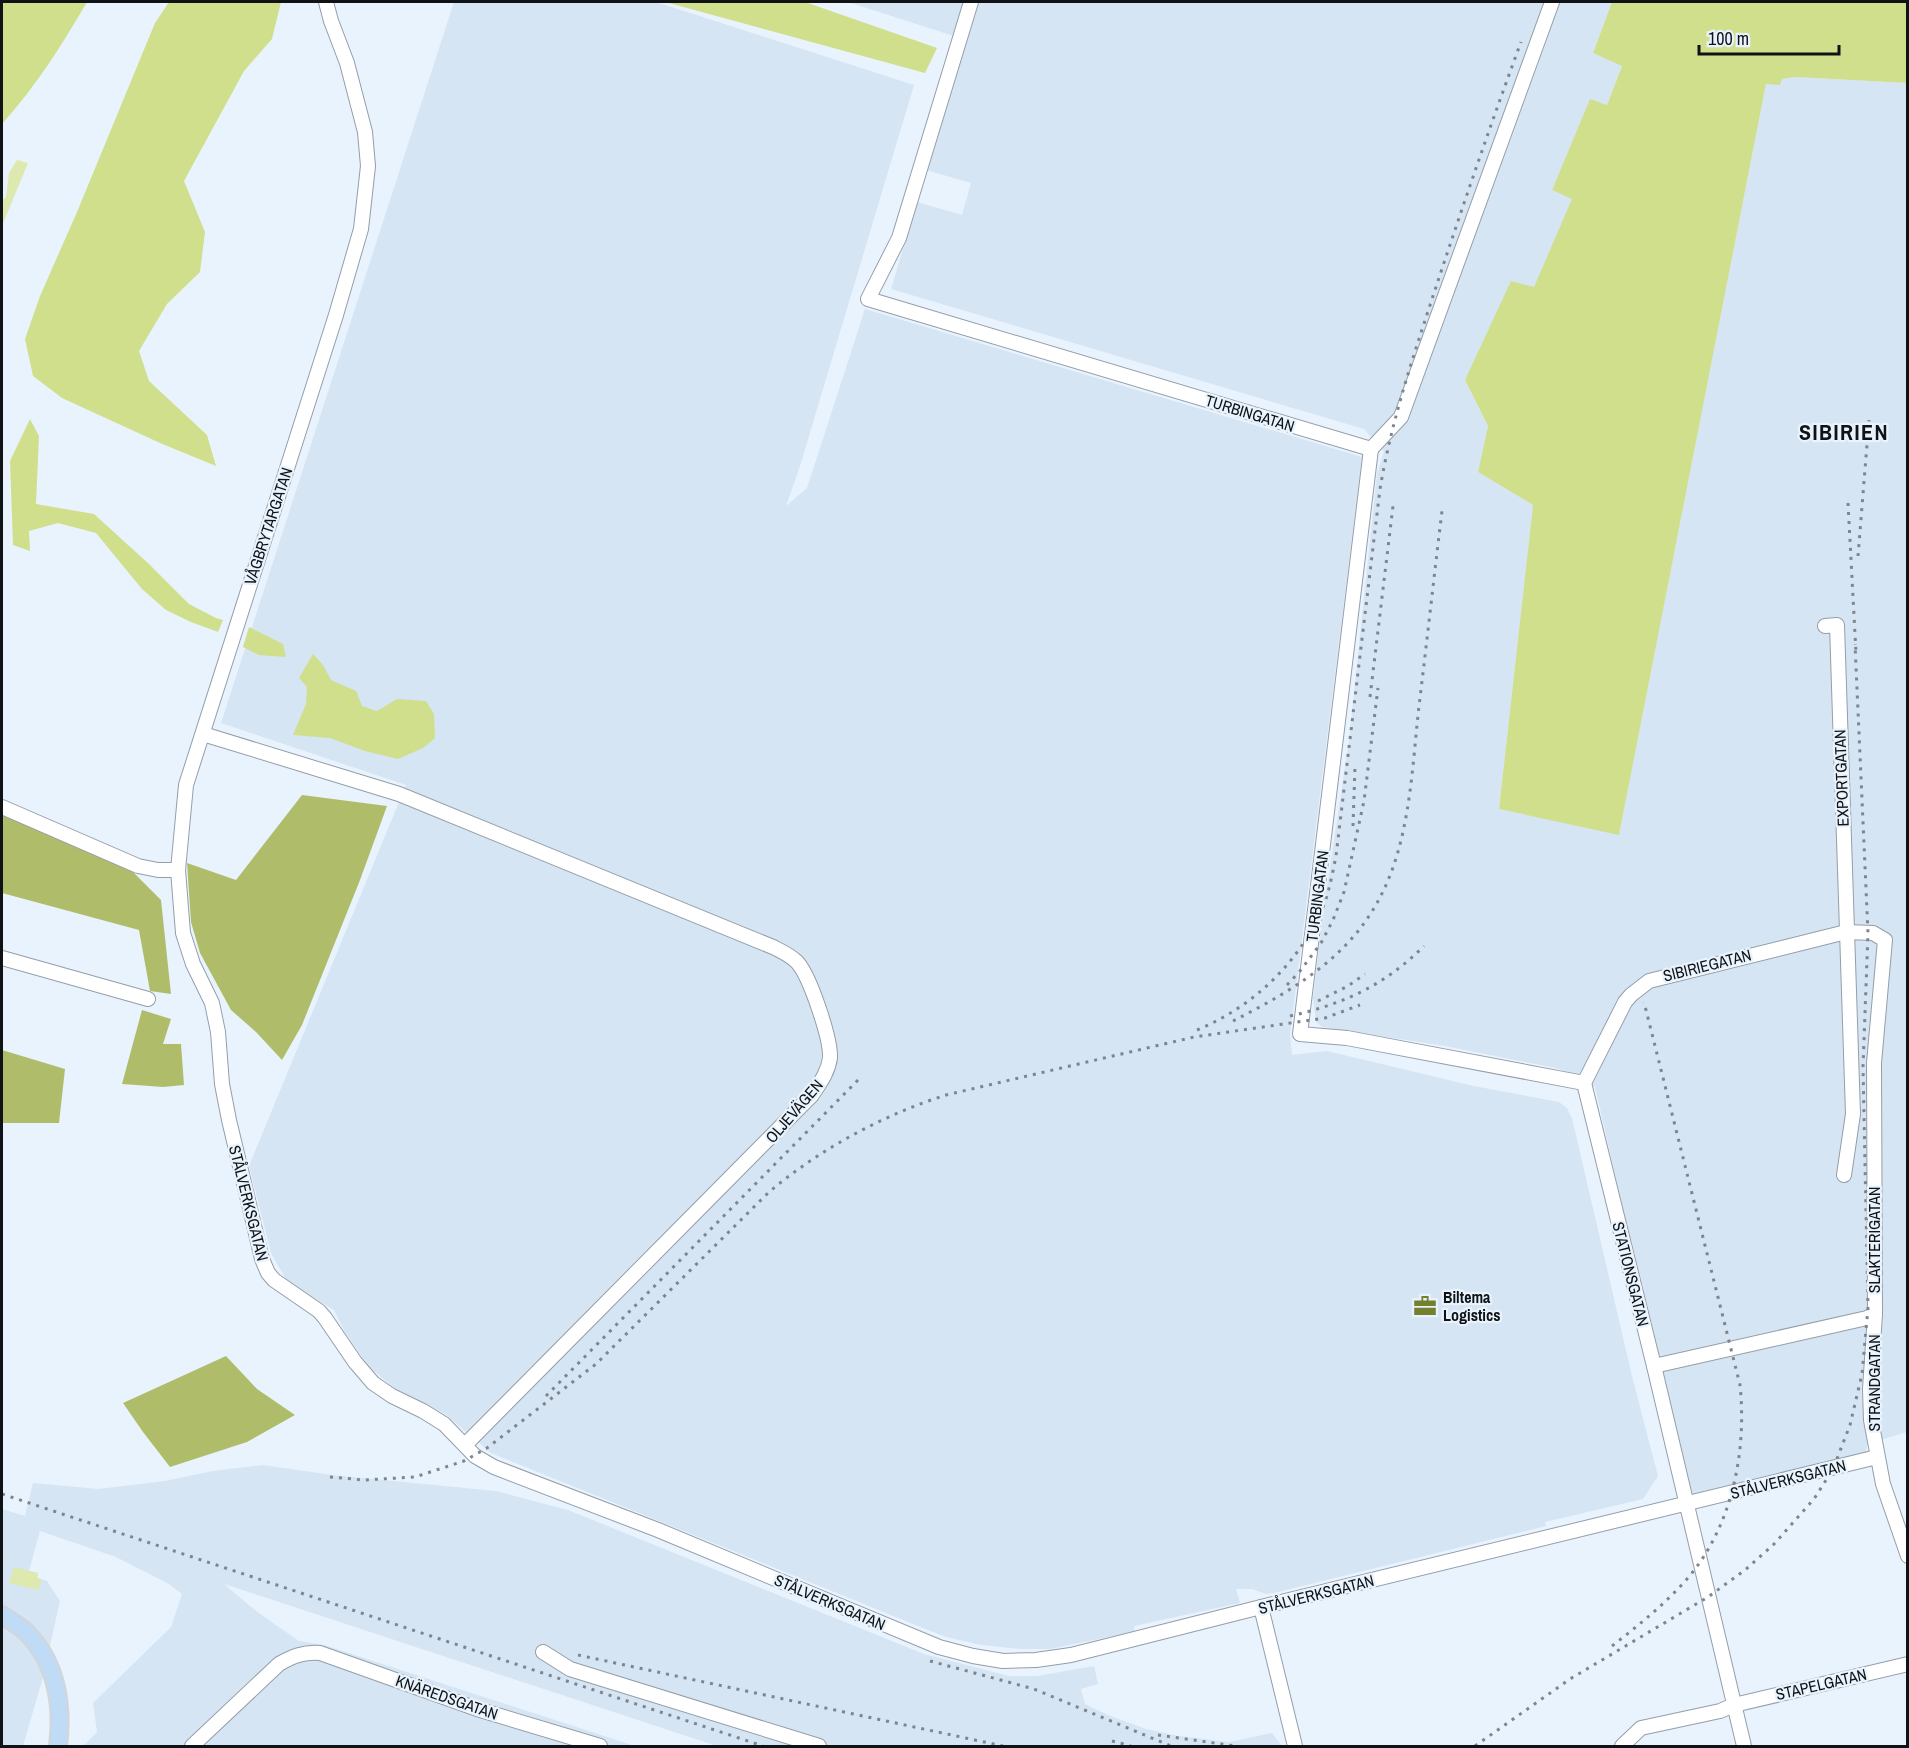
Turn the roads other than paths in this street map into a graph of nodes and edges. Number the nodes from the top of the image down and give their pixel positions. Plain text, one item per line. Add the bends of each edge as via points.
1 (327, 2) edge
2 (971, 2) edge
3 (1552, 2) edge
4 (1371, 449) junction
5 (1833, 621) dead end
6 (203, 734) junction
7 (2, 807) edge
8 (178, 870) junction
9 (1846, 932) junction
10 (1885, 940) joint
11 (2, 958) edge
12 (148, 999) dead end
13 (1584, 1083) junction
14 (1844, 1175) dead end
15 (1875, 1314) junction
16 (1654, 1366) junction
17 (465, 1445) junction
18 (1877, 1457) junction
19 (1686, 1504) junction
20 (1908, 1556) edge
21 (1261, 1607) junction
22 (2, 1615) edge
23 (543, 1652) dead end
24 (1908, 1664) edge
25 (1734, 1705) junction
26 (58, 1746) edge
27 (192, 1746) edge
28 (600, 1746) edge
29 (819, 1746) edge
30 (1295, 1746) edge
31 (1622, 1746) edge
32 (1744, 1746) edge

1 - 6 street, VÅGBRYTARGATAN via 365,132 368,166 361,229
2 - 4 street, TURBINGATAN via 899,238 868,299
3 - 4 street via 1401,417
4 - 13 street, TURBINGATAN via 1300,1034 1347,1038
5 - 9 street, EXPORTGATAN
6 - 8 street, VÅGBRYTARGATAN via 186,785
6 - 17 street, OLJEVÄGEN via 399,794 755,939 791,957 804,972 830,1044 826,1074 802,1106
7 - 8 street via 138,866
8 - 17 street, STÅLVERKSGATAN via 183,933 212,1003 228,1120 268,1273 319,1311 373,1383 444,1425
9 - 10 street, SIBIRIEGATAN via 1873,933
9 - 13 street, SIBIRIEGATAN via 1650,981 1626,1002
9 - 14 street, EXPORTGATAN via 1853,1114
10 - 15 street, SLAKTERIGATAN via 1874,1063
11 - 12 street
13 - 16 street, STATIONSGATAN
15 - 16 street, SLAKTERIGATAN
15 - 18 street, STRANDGATAN via 1871,1410
16 - 19 street, STATIONSGATAN
17 - 21 street, STÅLVERKSGATAN via 494,1467 658,1530 939,1647 973,1656 1003,1661 1071,1655
18 - 19 street, STÅLVERKSGATAN
18 - 20 street, STRANDGATAN
19 - 21 street, STÅLVERKSGATAN
19 - 25 street, STATIONSGATAN
21 - 30 street
22 - 26 main road via 28,1633 55,1680 62,1721
23 - 29 street via 570,1669
24 - 25 street, STAPELGATAN
25 - 31 street, STAPELGATAN via 1641,1728
25 - 32 street, STATIONSGATAN
27 - 28 street, KNÄREDSGATAN via 279,1664 307,1652 320,1653 477,1709

